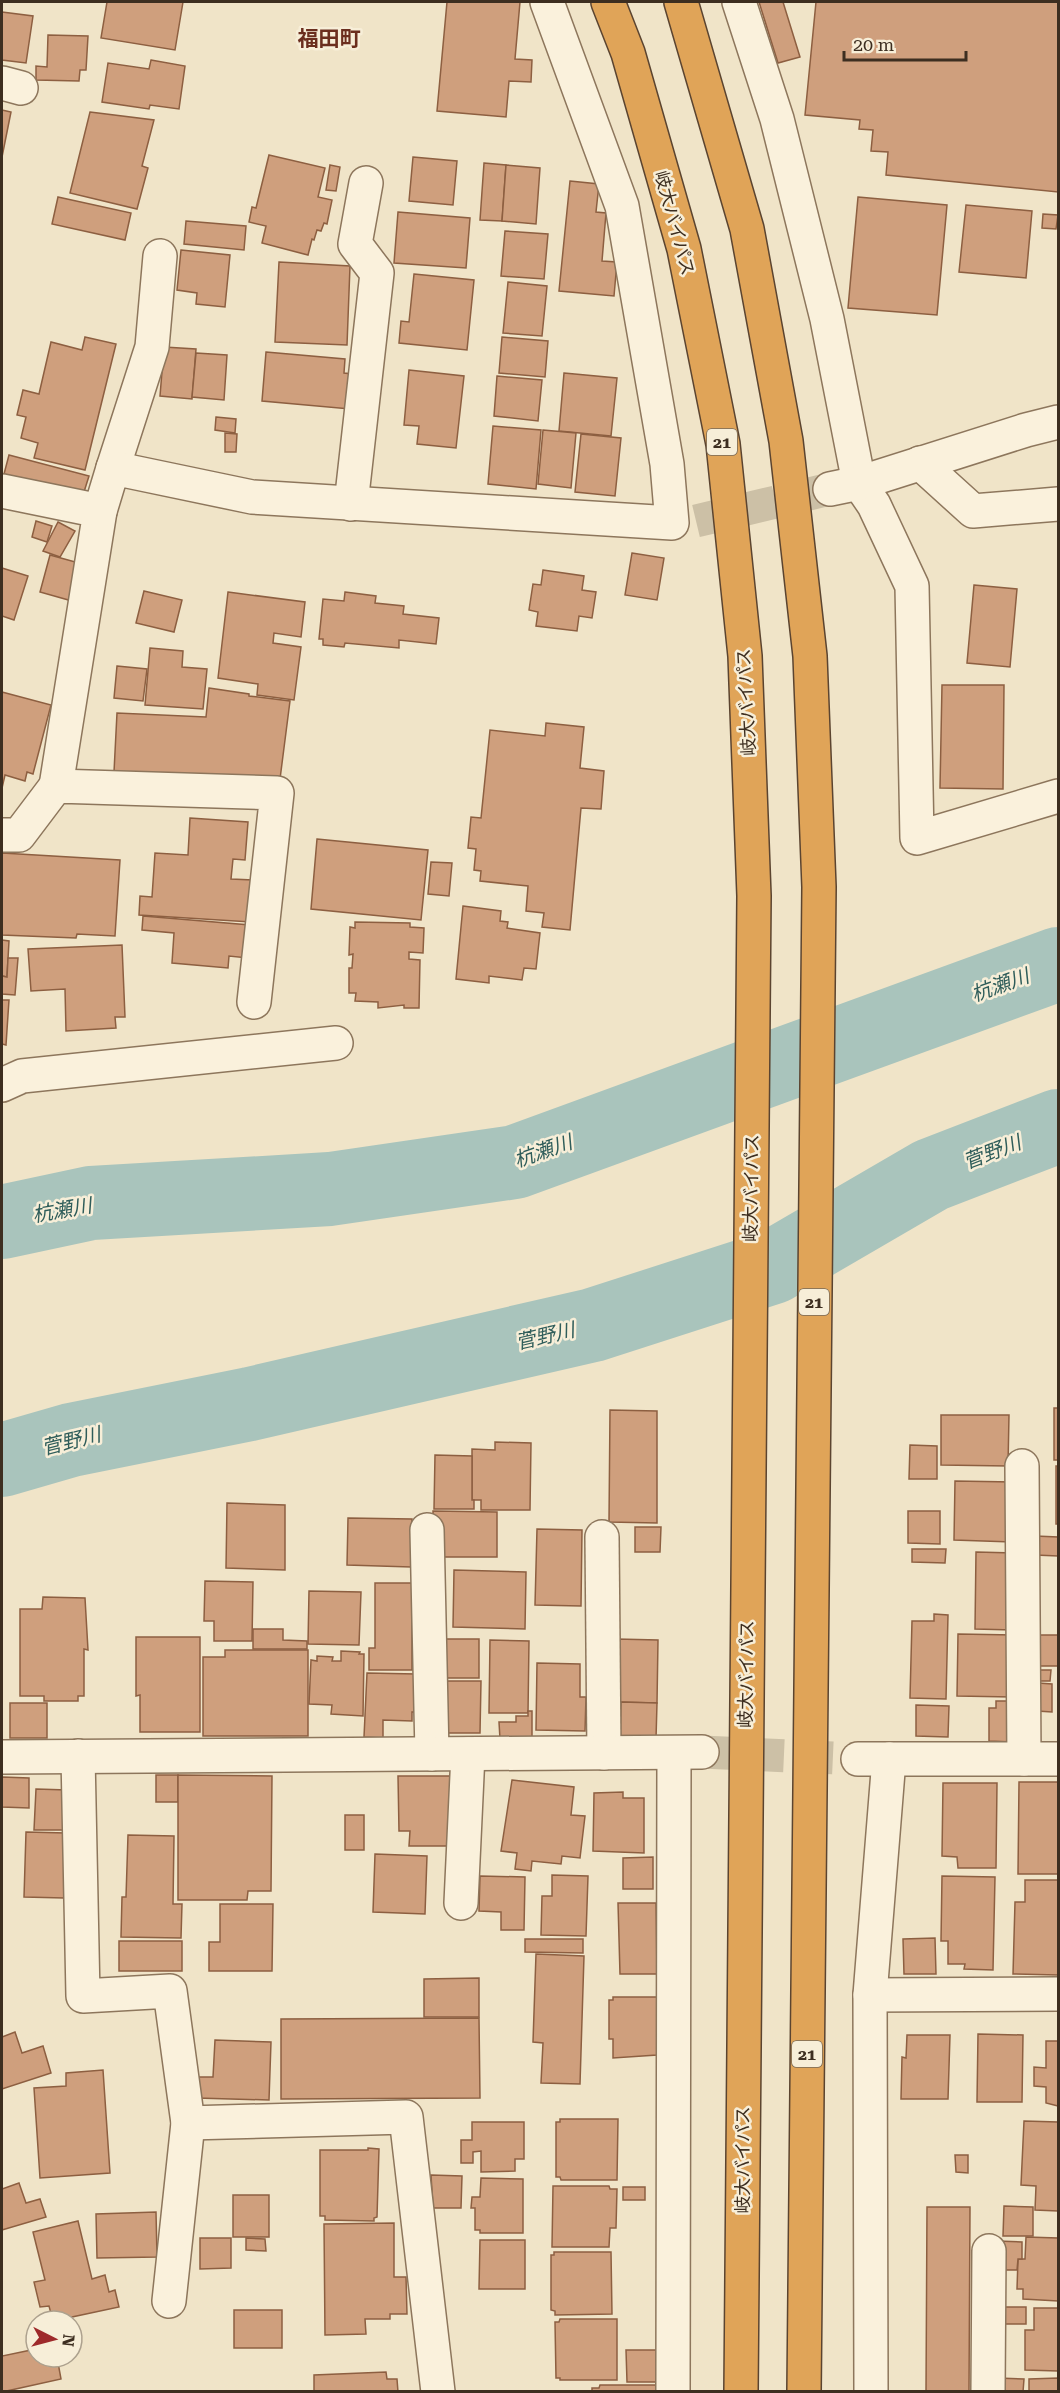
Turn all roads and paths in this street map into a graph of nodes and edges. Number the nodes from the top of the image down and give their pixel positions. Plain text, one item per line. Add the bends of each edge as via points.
1 (547, 2) edge
2 (608, 2) edge
3 (681, 2) edge
4 (739, 2) edge
5 (366, 183) dead end
6 (160, 256) dead end
7 (1059, 422) edge
8 (920, 463) junction
9 (113, 468) junction
10 (845, 486) junction
11 (2, 491) edge
12 (351, 504) junction
13 (1059, 504) edge
14 (100, 511) junction
15 (56, 786) junction
16 (1059, 796) edge
17 (2, 835) edge
18 (254, 1002) dead end
19 (336, 1043) dead end
20 (2, 1086) edge
21 (1022, 1466) dead end
22 (427, 1530) dead end
23 (602, 1537) dead end
24 (604, 1753) junction
25 (432, 1754) junction
26 (468, 1754) junction
27 (78, 1756) junction
28 (2, 1757) edge
29 (1024, 1759) junction
30 (1059, 1759) edge
31 (461, 1903) dead end
32 (1059, 1994) edge
33 (870, 1995) junction
34 (188, 2123) junction
35 (989, 2251) dead end
36 (169, 2301) dead end
37 (438, 2391) edge
38 (673, 2391) edge
39 (741, 2391) edge
40 (804, 2391) edge
41 (871, 2391) edge
42 (988, 2391) edge

1 - 12 street via 622,206 667,464 684,522
2 - 39 highway, 岐大バイパス / 21 via 628,53 684,249 723,444 745,656 754,896
3 - 40 highway, 21 via 747,229 786,441 810,656 819,887
4 - 10 street via 777,119 827,319
5 - 12 street via 355,243 378,273
6 - 9 street via 152,347
7 - 8 street
8 - 10 street
8 - 13 street via 973,511
9 - 12 street via 252,497
9 - 14 street
10 - 16 street via 874,505 912,586 917,838
11 - 14 street
14 - 15 street
15 - 17 street via 19,835
15 - 18 street via 277,793
19 - 20 street via 22,1076
21 - 29 street
22 - 25 street
23 - 24 street
24 - 26 street
24 - 38 street via 688,1752
25 - 26 street
25 - 27 street
26 - 31 street
27 - 28 street
27 - 34 street via 83,1996 170,1991
29 - 30 street
29 - 33 street via 874,1759
32 - 33 street
33 - 41 street
34 - 36 street
34 - 37 street via 406,2117
35 - 42 street

